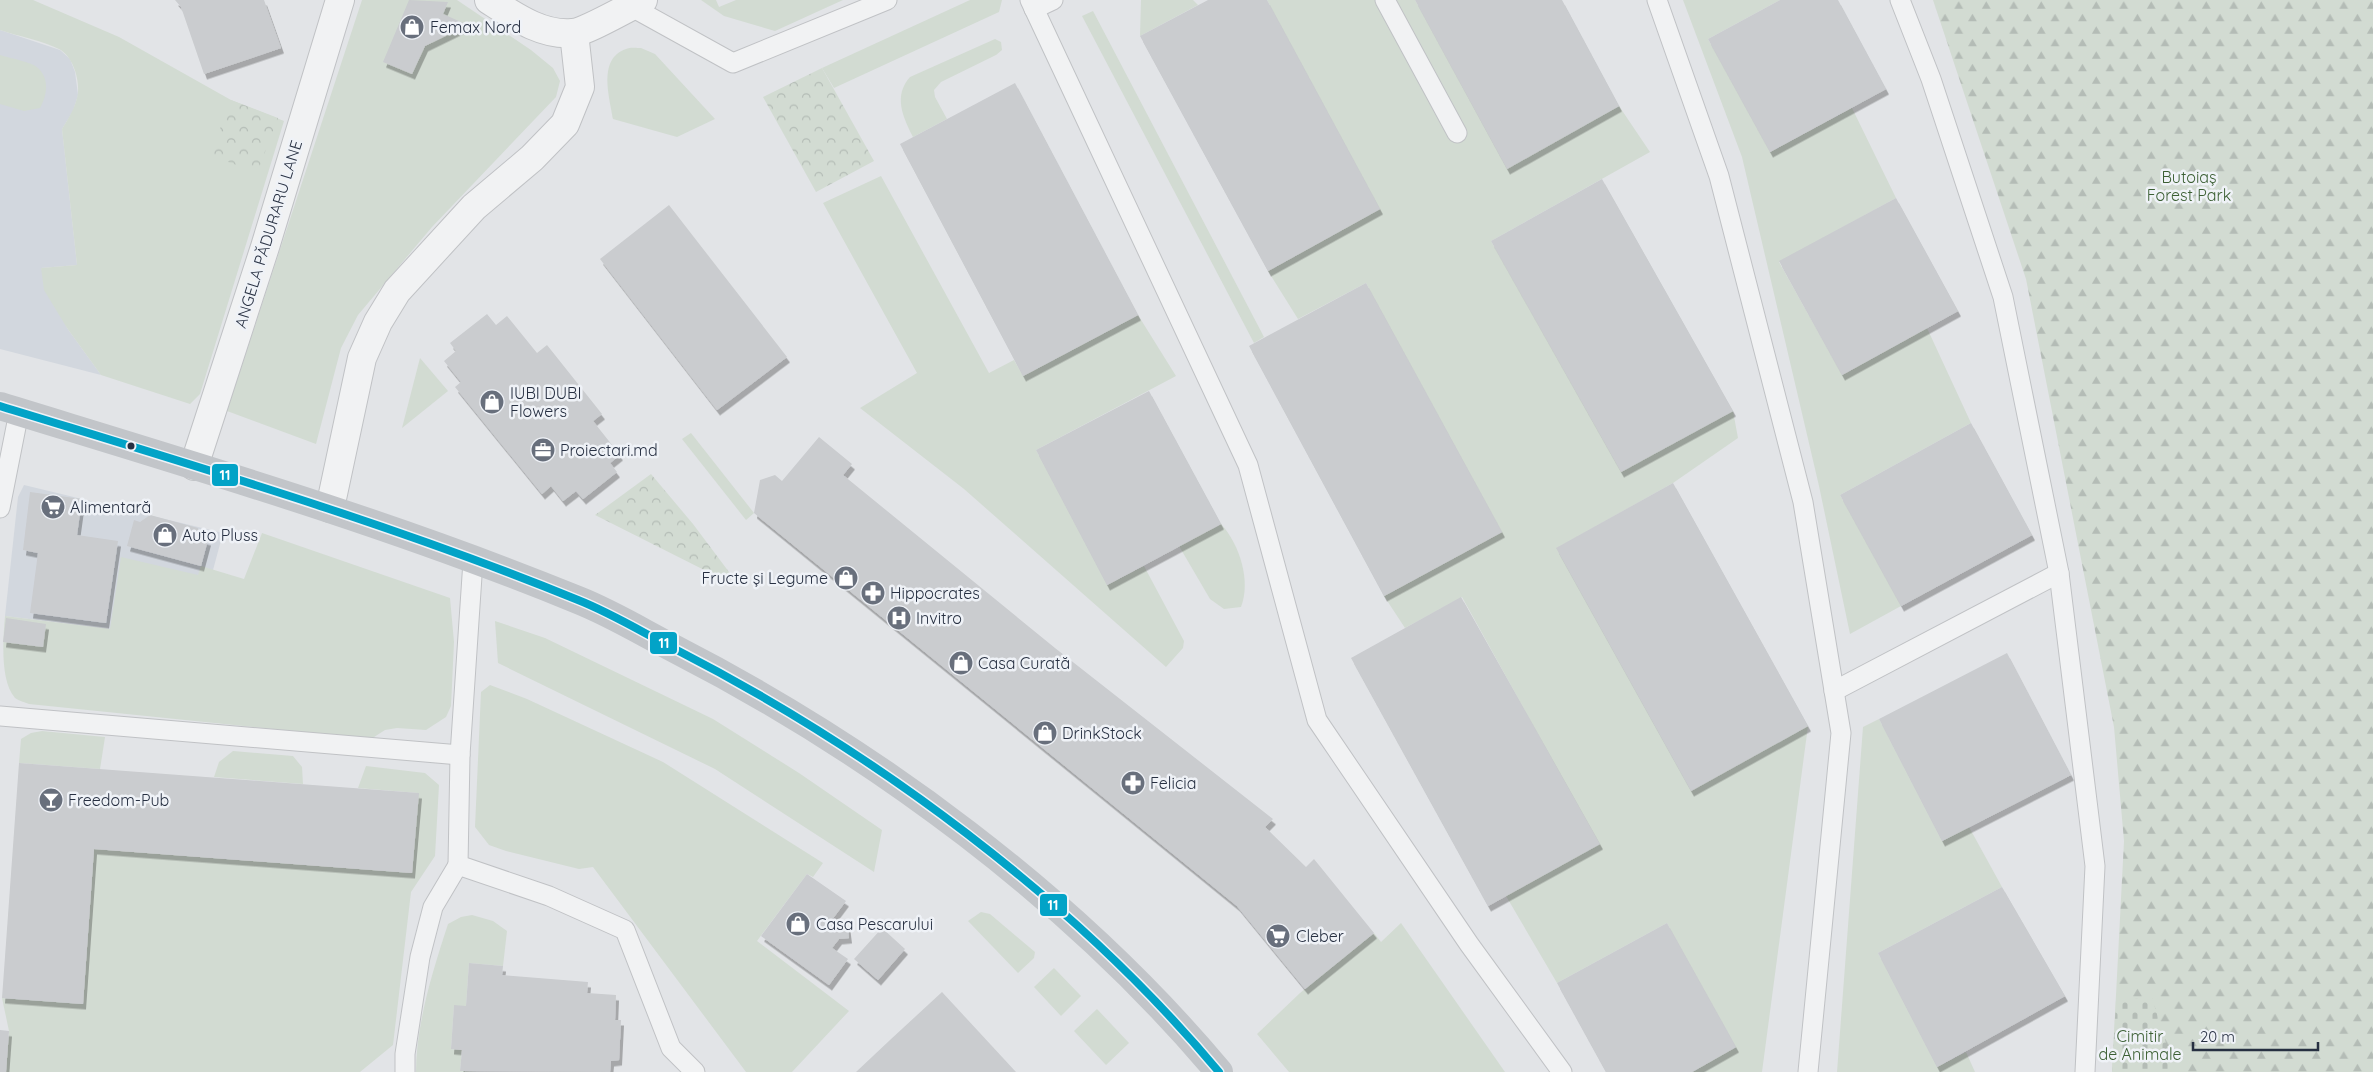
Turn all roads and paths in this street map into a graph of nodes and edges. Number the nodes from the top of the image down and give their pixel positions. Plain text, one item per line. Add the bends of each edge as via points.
1 (340, 0) edge
2 (489, 0) edge
3 (887, 0) edge
4 (1054, 0) edge
5 (1385, 0) edge
6 (1658, 0) edge
7 (1900, 0) edge
8 (636, 3) edge
9 (1032, 5) edge
10 (574, 33) junction
11 (1457, 133) dead end
12 (10, 409) edge
13 (194, 466) junction
14 (0, 508) edge
15 (330, 508) junction
16 (473, 561) junction
17 (2059, 573) junction
18 (1834, 691) junction
19 (0, 716) edge
20 (460, 755) junction
21 (458, 865) junction
22 (405, 1072) edge
23 (695, 1072) edge
24 (1219, 1072) edge
25 (1562, 1072) edge
26 (1808, 1072) edge
27 (2085, 1072) edge

1 - 13 street, ANGELA PĂDURARU LANE via 265,248
2 - 10 street via 524,23
3 - 8 lane via 733,63
4 - 9 lane
5 - 11 lane
6 - 18 lane via 1719,176 1803,502
7 - 17 lane via 1931,79 2003,297
8 - 10 street
9 - 25 lane via 1248,465 1317,720 1468,944
10 - 15 street via 580,87 565,124 532,158 474,207 397,291 378,322 362,358
12 - 13 main road
12 - 14 lane
13 - 15 main road
15 - 16 main road
16 - 20 lane
16 - 24 main road via 582,601 716,670 821,732 918,798 1094,939
17 - 18 lane
17 - 27 lane via 2095,866
18 - 26 lane via 1841,732
19 - 20 lane
20 - 21 lane
21 - 22 lane via 433,907 420,957
21 - 23 lane via 549,896 625,930 671,1048

